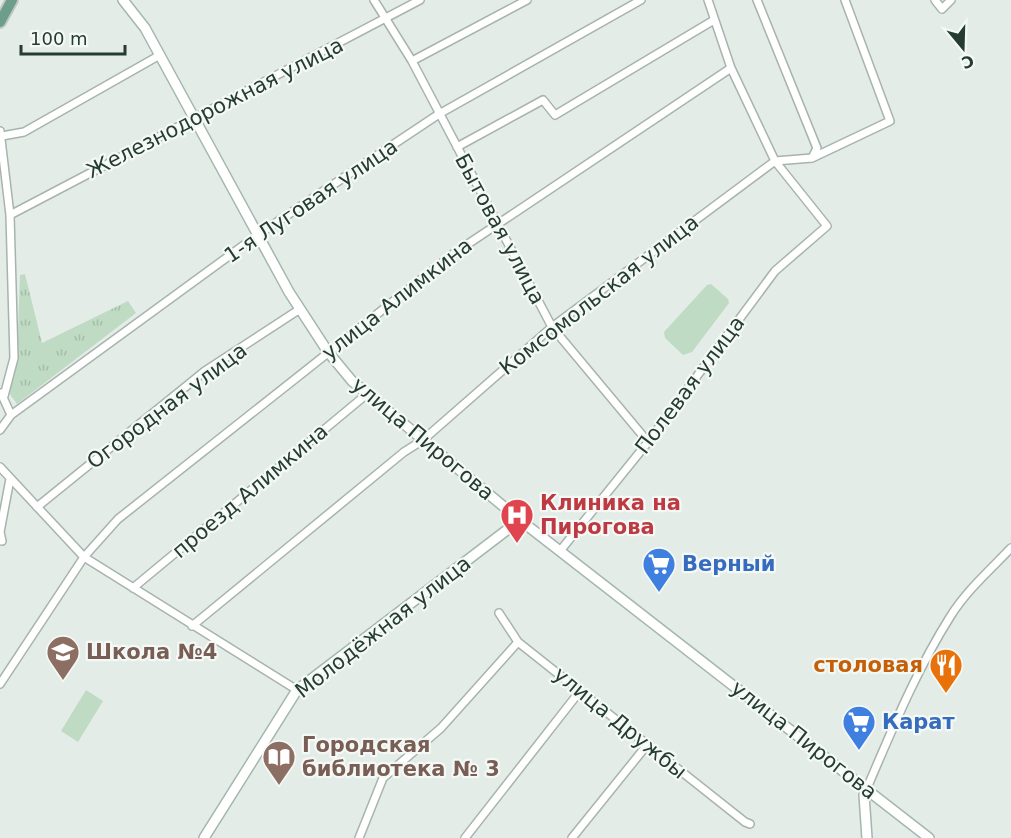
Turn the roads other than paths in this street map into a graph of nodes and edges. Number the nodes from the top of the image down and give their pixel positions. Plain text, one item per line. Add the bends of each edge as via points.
1 (12, 0) edge
2 (374, 0) edge
3 (420, 0) edge
4 (527, 0) edge
5 (641, 0) edge
6 (708, 0) edge
7 (757, 0) edge
8 (845, 0) edge
9 (935, 0) edge
10 (951, 0) edge
11 (125, 1) edge
12 (386, 18) junction
13 (714, 20) junction
14 (0, 22) edge
15 (160, 55) junction
16 (412, 61) junction
17 (731, 68) junction
18 (439, 114) junction
19 (194, 117) junction
20 (1, 134) edge
21 (457, 147) junction
22 (812, 158) junction
23 (776, 160) junction
24 (10, 215) junction
25 (497, 222) junction
26 (259, 234) junction
27 (300, 309) junction
28 (552, 327) junction
29 (328, 352) junction
30 (367, 393) junction
31 (2, 394) edge
32 (12, 415) junction
33 (0, 430) edge
34 (423, 440) junction
35 (648, 442) junction
36 (0, 467) edge
37 (10, 479) junction
38 (37, 507) junction
39 (520, 520) junction
40 (2, 541) dead end
41 (1011, 548) edge
42 (560, 551) junction
43 (84, 557) junction
44 (133, 588) junction
45 (499, 613) dead end
46 (192, 626) junction
47 (518, 642) junction
48 (0, 684) edge
49 (297, 690) junction
50 (580, 691) junction
51 (647, 745) junction
52 (867, 788) junction
53 (750, 824) dead end
54 (204, 838) edge
55 (359, 838) edge
56 (465, 838) edge
57 (572, 838) edge
58 (867, 838) edge
59 (929, 838) edge

1 - 14 main road
2 - 12 street, Бытовая улица
3 - 12 street, Железнодорожная улица
4 - 16 street
5 - 18 street, 1-я Луговая улица
6 - 13 street
7 - 22 street via 817,148
8 - 22 street via 890,121
9 - 10 street via 942,9
11 - 15 street, улица Пирогова
12 - 16 street, Бытовая улица
12 - 19 street, Железнодорожная улица
13 - 17 street
13 - 21 street via 555,115 543,100
15 - 19 street, улица Пирогова
15 - 20 street via 24,132
16 - 18 street, Бытовая улица
17 - 23 street
17 - 25 street, улица Алимкина
18 - 21 street, Бытовая улица
18 - 26 street, 1-я Луговая улица
19 - 24 street, Железнодорожная улица
19 - 26 street, улица Пирогова
20 - 24 street
21 - 25 street, Бытовая улица
22 - 23 street
23 - 28 street, Комсомольская улица
23 - 35 street, Полевая улица via 827,226 775,271
24 - 31 street via 14,358
25 - 28 street, Бытовая улица
25 - 29 street, улица Алимкина
26 - 27 street, улица Пирогова
26 - 32 street, 1-я Луговая улица
27 - 29 street, улица Пирогова
27 - 38 street, Огородная улица via 205,371
28 - 34 street, Комсомольская улица
28 - 35 street, Бытовая улица
29 - 30 street, улица Пирогова
29 - 43 street, улица Алимкина via 118,519
30 - 34 street, улица Пирогова
30 - 44 street, проезд Алимкина
31 - 32 street
32 - 33 street, 1-я Луговая улица
34 - 39 street, улица Пирогова
34 - 46 street, Комсомольская улица
35 - 42 street, Полевая улица
36 - 37 street
37 - 38 street
37 - 40 street via 0,532
38 - 43 street
39 - 42 street, улица Пирогова
39 - 49 street, Молодёжная улица
41 - 52 street via 951,616 914,681
42 - 52 street, улица Пирогова
43 - 44 street
43 - 48 street, улица Алимкина
44 - 46 street
45 - 47 street, улица Дружбы
46 - 49 street
47 - 50 street, улица Дружбы
47 - 55 street via 441,728 383,778
49 - 54 street, Молодёжная улица
50 - 51 street, улица Дружбы
50 - 56 street
51 - 53 street, улица Дружбы
51 - 57 street
52 - 58 street
52 - 59 street, улица Пирогова

